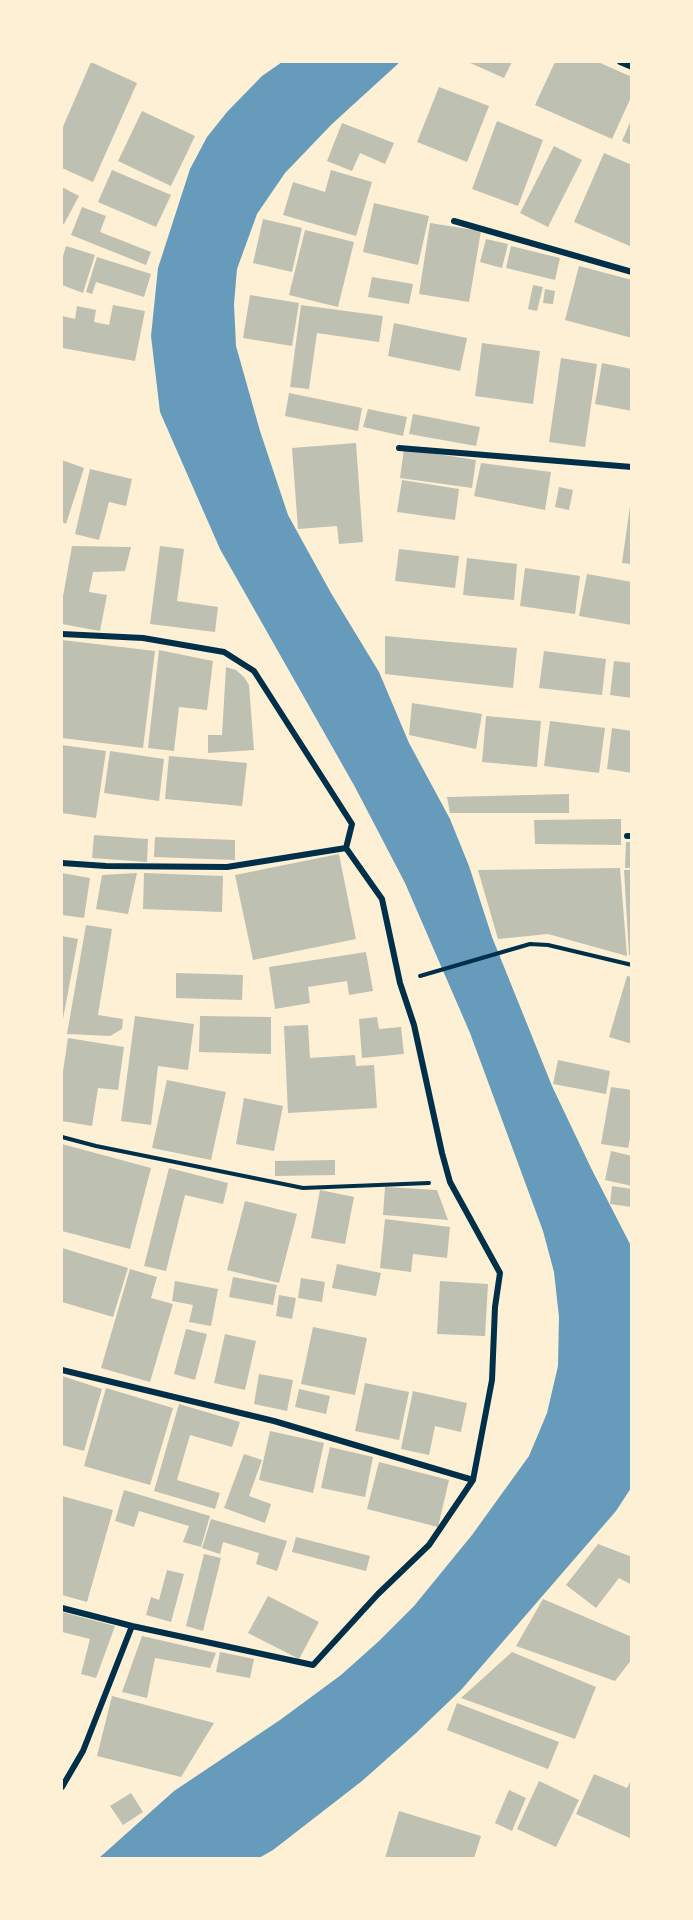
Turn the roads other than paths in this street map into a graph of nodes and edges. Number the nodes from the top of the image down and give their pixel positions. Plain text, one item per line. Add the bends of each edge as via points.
1 (620, 62) edge
2 (632, 67) edge
3 (454, 220) dead end
4 (632, 272) edge
5 (399, 448) dead end
6 (632, 467) edge
7 (62, 634) edge
8 (345, 848) junction
9 (62, 863) edge
10 (62, 1370) edge
11 (473, 1480) junction
12 (62, 1608) edge
13 (132, 1626) junction
14 (62, 1787) edge

1 - 2 street
3 - 4 street
5 - 6 street
7 - 8 street via 143,638 224,652 255,671 352,824
8 - 9 street via 227,867
8 - 11 street via 382,899 450,1182 500,1273 492,1380
10 - 11 street via 274,1421
11 - 13 street via 429,1545 313,1665
12 - 13 street
13 - 14 street via 83,1751

